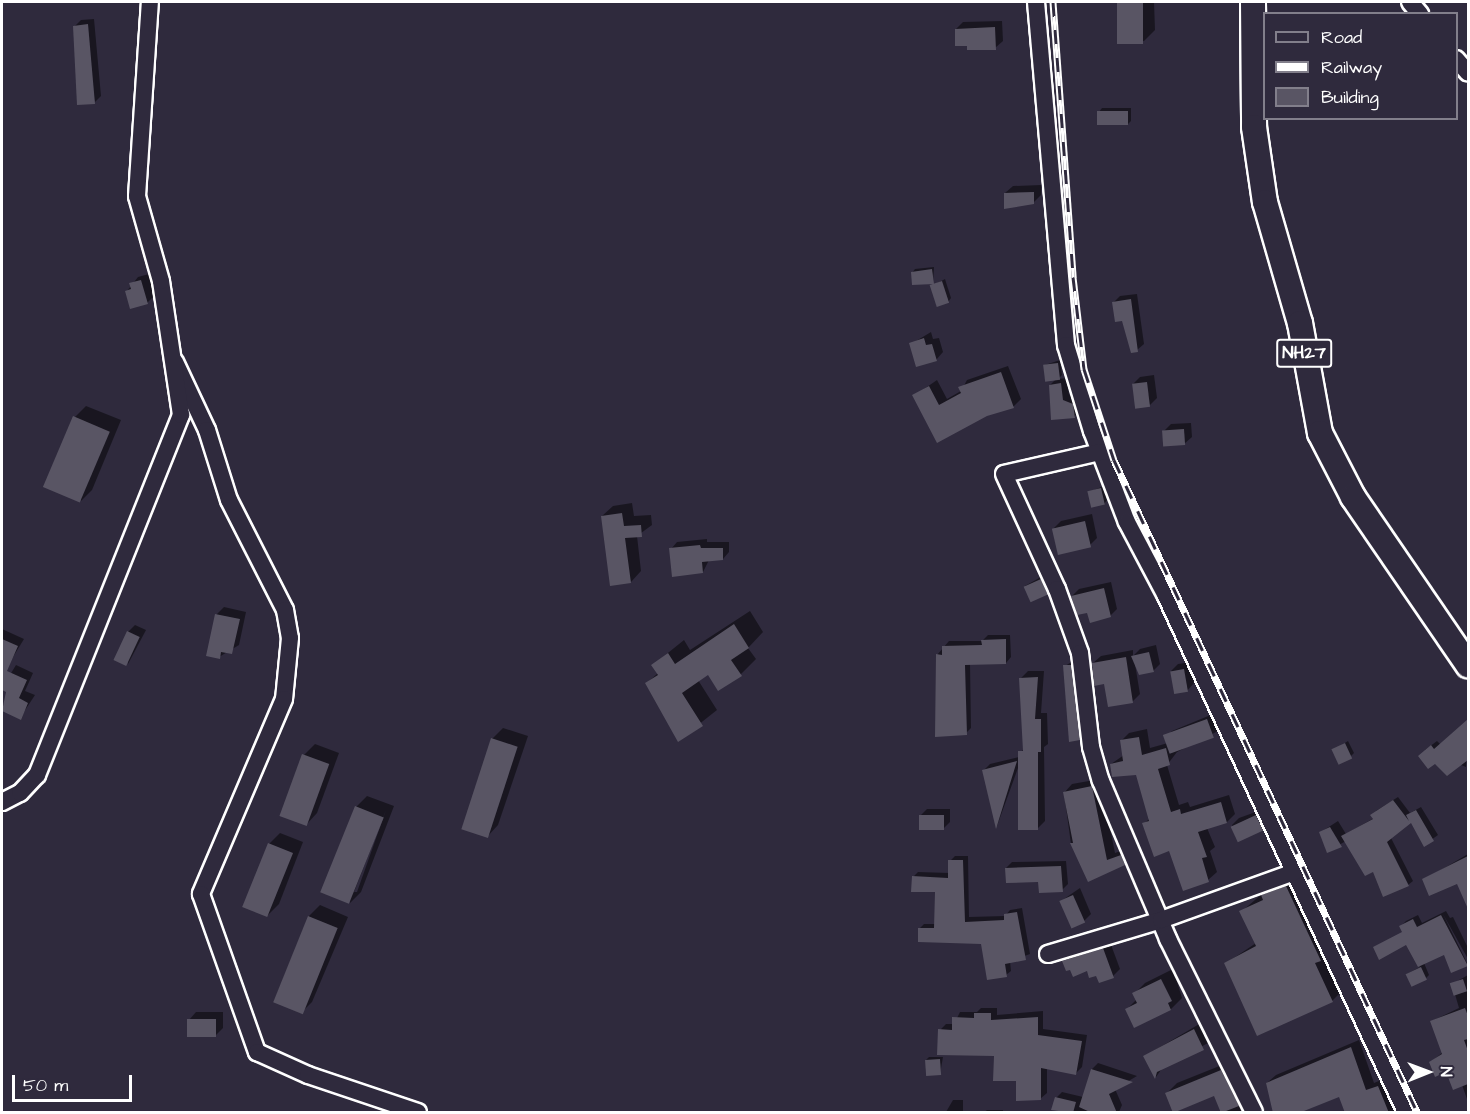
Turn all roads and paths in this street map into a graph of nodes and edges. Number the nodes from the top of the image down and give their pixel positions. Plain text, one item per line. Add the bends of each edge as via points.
1 (150, 2) edge
2 (1036, 2) edge
3 (1253, 2) edge
4 (1458, 62) edge
5 (1468, 74) edge
6 (175, 362) junction
7 (1100, 452) junction
8 (1468, 665) edge
9 (2, 802) edge
10 (1294, 872) junction
11 (1161, 920) junction
12 (1048, 954) dead end
13 (418, 1113) edge
14 (1254, 1113) edge
15 (1406, 1113) edge

1 - 6 street via 137,196 161,281
2 - 7 street via 1066,345
3 - 8 highway, NH27 via 1254,127 1265,202 1300,323 1320,433 1353,497
4 - 5 street
6 - 9 street via 181,415 37,775 20,793
6 - 13 street via 207,430 229,500 285,610 291,638 284,699 201,894 257,1052 308,1075
7 - 10 street via 1127,522 1166,596
7 - 11 street via 1004,474 1057,589 1080,653 1091,747
10 - 11 street
10 - 15 street
11 - 12 street
11 - 14 street

